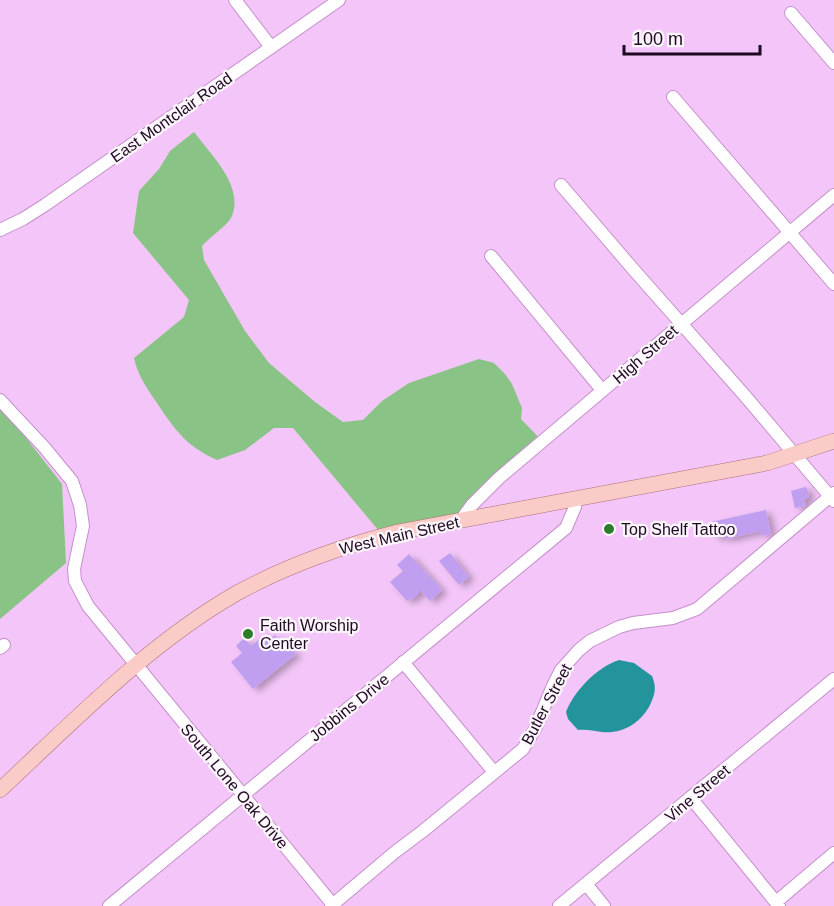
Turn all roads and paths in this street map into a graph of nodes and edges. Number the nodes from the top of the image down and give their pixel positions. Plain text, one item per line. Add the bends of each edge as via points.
1 (234, 0) edge
2 (339, 0) edge
3 (791, 13) dead end
4 (271, 47) junction
5 (834, 63) edge
6 (673, 97) dead end
7 (561, 185) dead end
8 (834, 195) edge
9 (0, 230) edge
10 (789, 232) junction
11 (491, 256) dead end
12 (834, 284) edge
13 (681, 323) junction
14 (602, 390) junction
15 (0, 400) edge
16 (834, 441) edge
17 (794, 455) junction
18 (833, 497) edge
19 (576, 499) junction
20 (461, 520) junction
21 (403, 662) junction
22 (135, 665) junction
23 (834, 679) edge
24 (494, 772) junction
25 (0, 790) edge
26 (242, 795) junction
27 (691, 798) junction
28 (834, 853) edge
29 (586, 884) junction
30 (778, 904) edge
31 (109, 906) edge
32 (333, 906) edge
33 (559, 906) edge
34 (604, 906) edge

1 - 4 street
2 - 4 street, East Montclair Road
3 - 5 street
4 - 9 street, East Montclair Road via 45,205
6 - 10 street
7 - 13 street
8 - 10 street, High Street
10 - 12 street
10 - 13 street, High Street
11 - 14 street
13 - 14 street, High Street
13 - 17 street
14 - 20 street, High Street via 499,478
15 - 22 street, South Lone Oak Drive via 72,481 82,526 75,581 88,606
16 - 17 main road, West Main Street
17 - 18 street
17 - 19 main road, West Main Street
18 - 24 street, Butler Street via 697,609 673,618 619,627 590,641 561,670 529,742
19 - 20 main road, West Main Street
19 - 21 street, Jobbins Drive via 566,528
20 - 22 main road, West Main Street via 373,538 286,569 237,593
21 - 24 street
21 - 26 street, Jobbins Drive
22 - 25 main road, West Main Street
22 - 26 street, South Lone Oak Drive
23 - 27 street, Vine Street
24 - 32 street, Butler Street
26 - 31 street, Jobbins Drive
26 - 32 street, South Lone Oak Drive
27 - 29 street, Vine Street
27 - 30 street
28 - 30 street
29 - 33 street, Vine Street
29 - 34 street

